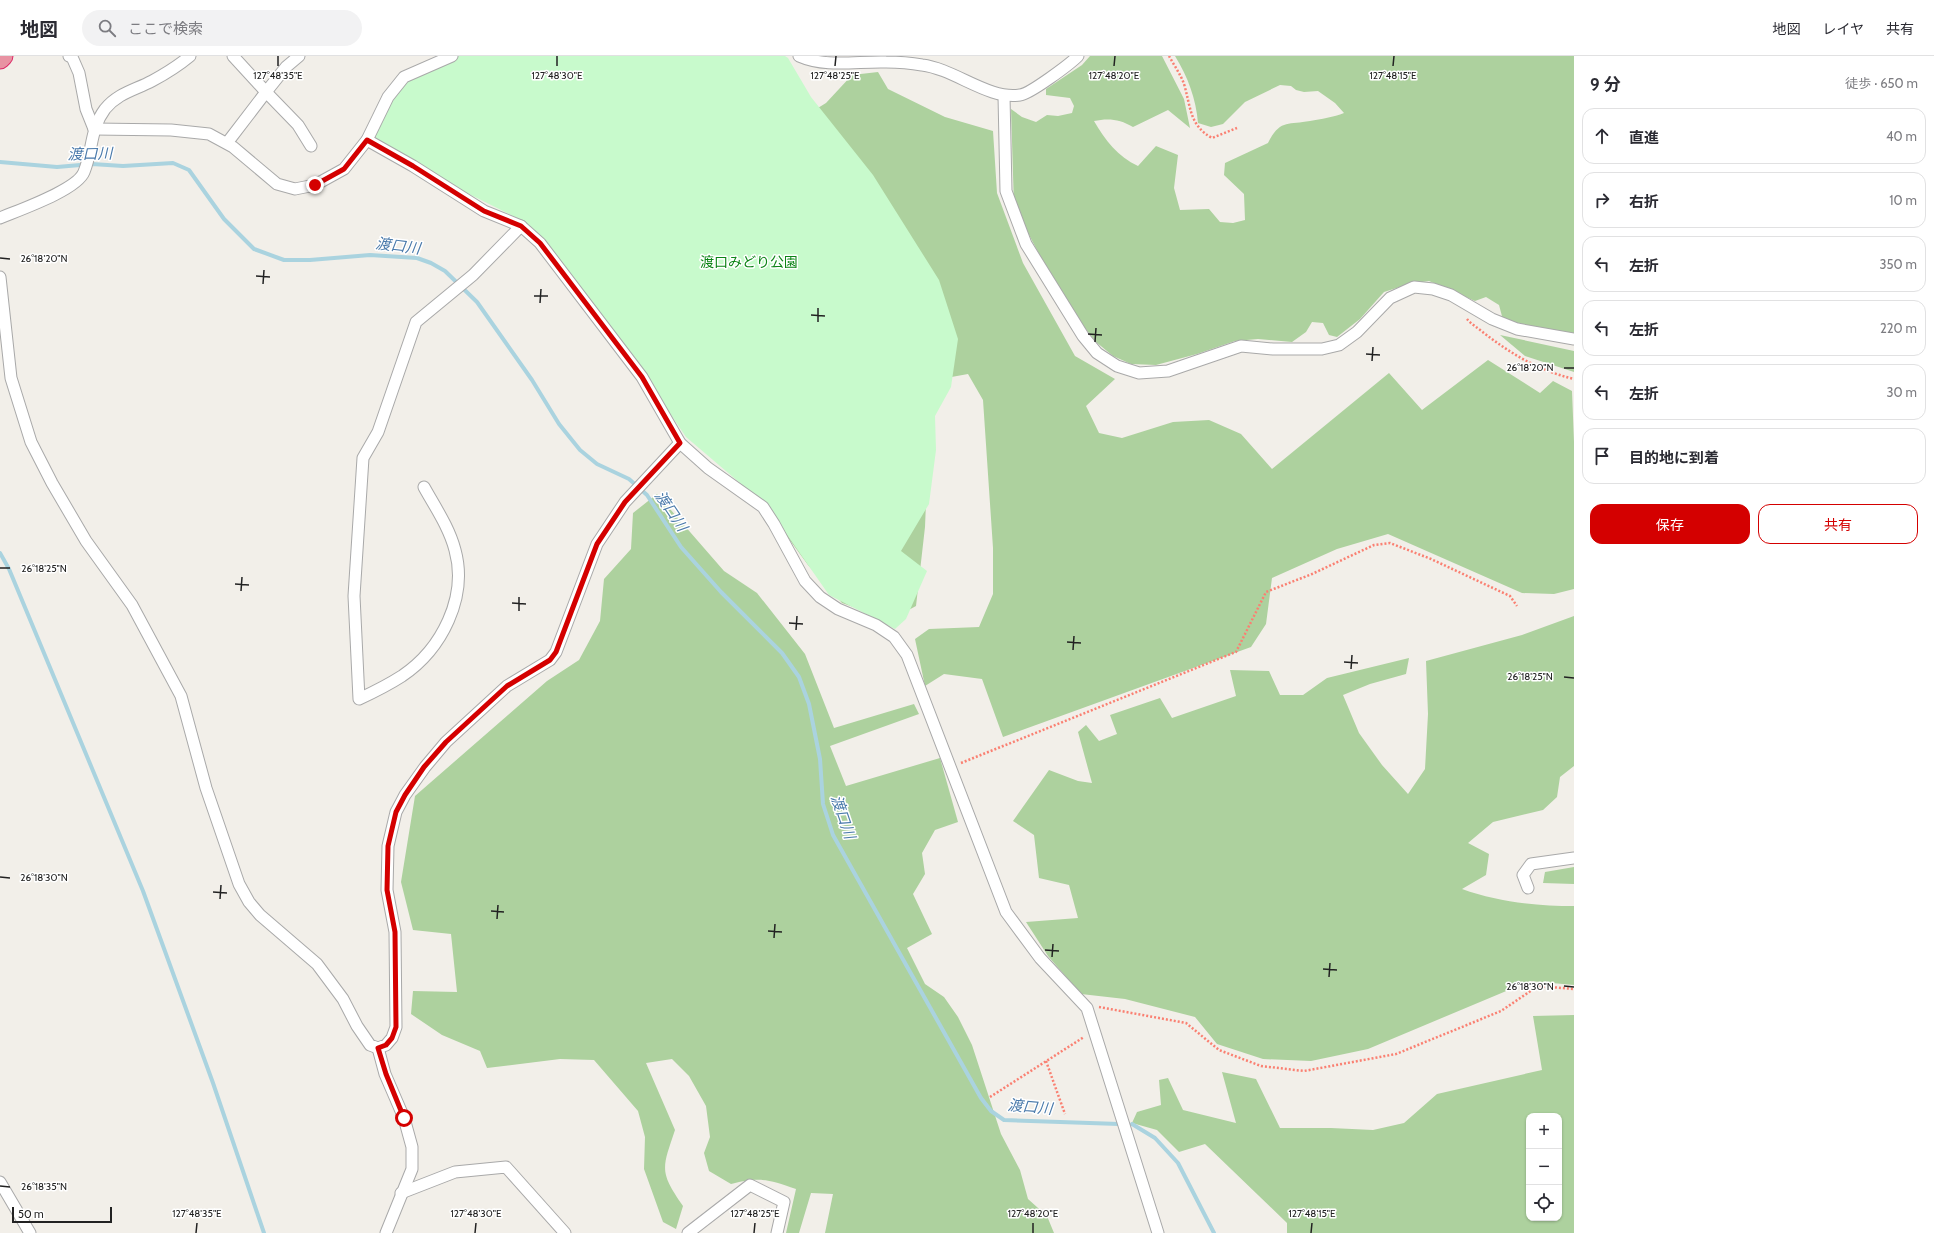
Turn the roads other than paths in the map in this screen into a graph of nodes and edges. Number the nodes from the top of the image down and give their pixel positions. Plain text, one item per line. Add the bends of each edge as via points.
1 (3, 56) edge
2 (69, 56) edge
3 (190, 56) edge
4 (233, 56) edge
5 (299, 56) edge
6 (452, 56) edge
7 (799, 56) edge
8 (1078, 56) edge
9 (0, 59) edge
10 (177, 60) edge
11 (266, 92) junction
12 (1004, 96) junction
13 (94, 128) junction
14 (367, 140) junction
15 (227, 143) junction
16 (311, 146) dead end
17 (0, 218) edge
18 (521, 226) junction
19 (0, 277) edge
20 (1574, 339) edge
21 (680, 443) junction
22 (424, 487) dead end
23 (1574, 858) edge
24 (1528, 888) dead end
25 (378, 1048) junction
26 (0, 1182) edge
27 (401, 1193) junction
28 (1155, 1232) edge
29 (30, 1233) edge
30 (386, 1233) edge
31 (566, 1233) edge
32 (688, 1233) edge
33 (777, 1233) edge

1 - 9 highway
2 - 13 street via 72,57 79,72 86,109
3 - 10 street
4 - 11 street
5 - 11 street via 286,67
6 - 14 street via 404,77 388,97
7 - 12 street via 830,63 886,62 924,65 951,73
8 - 12 street via 1022,95
10 - 13 street via 151,82 134,87 118,96 105,109
11 - 15 street
11 - 16 street via 298,125
12 - 20 street via 1006,190 1026,244 1083,336 1098,353 1117,366 1139,372 1168,371 1241,346 1322,349 1339,345 1357,332 1390,298 1414,287 1452,295 1492,319 1517,329
13 - 15 street via 171,130 209,134
13 - 17 street via 80,179 49,198
14 - 15 street via 344,169 315,185 295,189 277,184
14 - 18 street via 484,211
18 - 21 street via 540,243 642,377
18 - 22 street via 473,275 416,322 378,432 363,458 354,596 359,699 403,675 428,653 447,624 456,602 458,571 455,550
19 - 25 street via 11,378 31,442 86,541 132,605 181,696 206,788 239,884 260,915 317,964 343,999 370,1045
21 - 25 street via 625,502 597,544 556,652 550,660 507,686 446,742 424,767 396,812 388,846 387,890 395,932 395,1029 386,1045
21 - 28 street via 708,468 763,507 804,581 820,597 838,609 876,625 894,637 907,654 1006,912 1040,958 1087,1008
23 - 24 street via 1531,864 1523,875
25 - 27 street via 412,1147 412,1169
26 - 29 street
27 - 30 street
27 - 31 street via 455,1172 506,1167
32 - 33 street via 750,1185 784,1202

